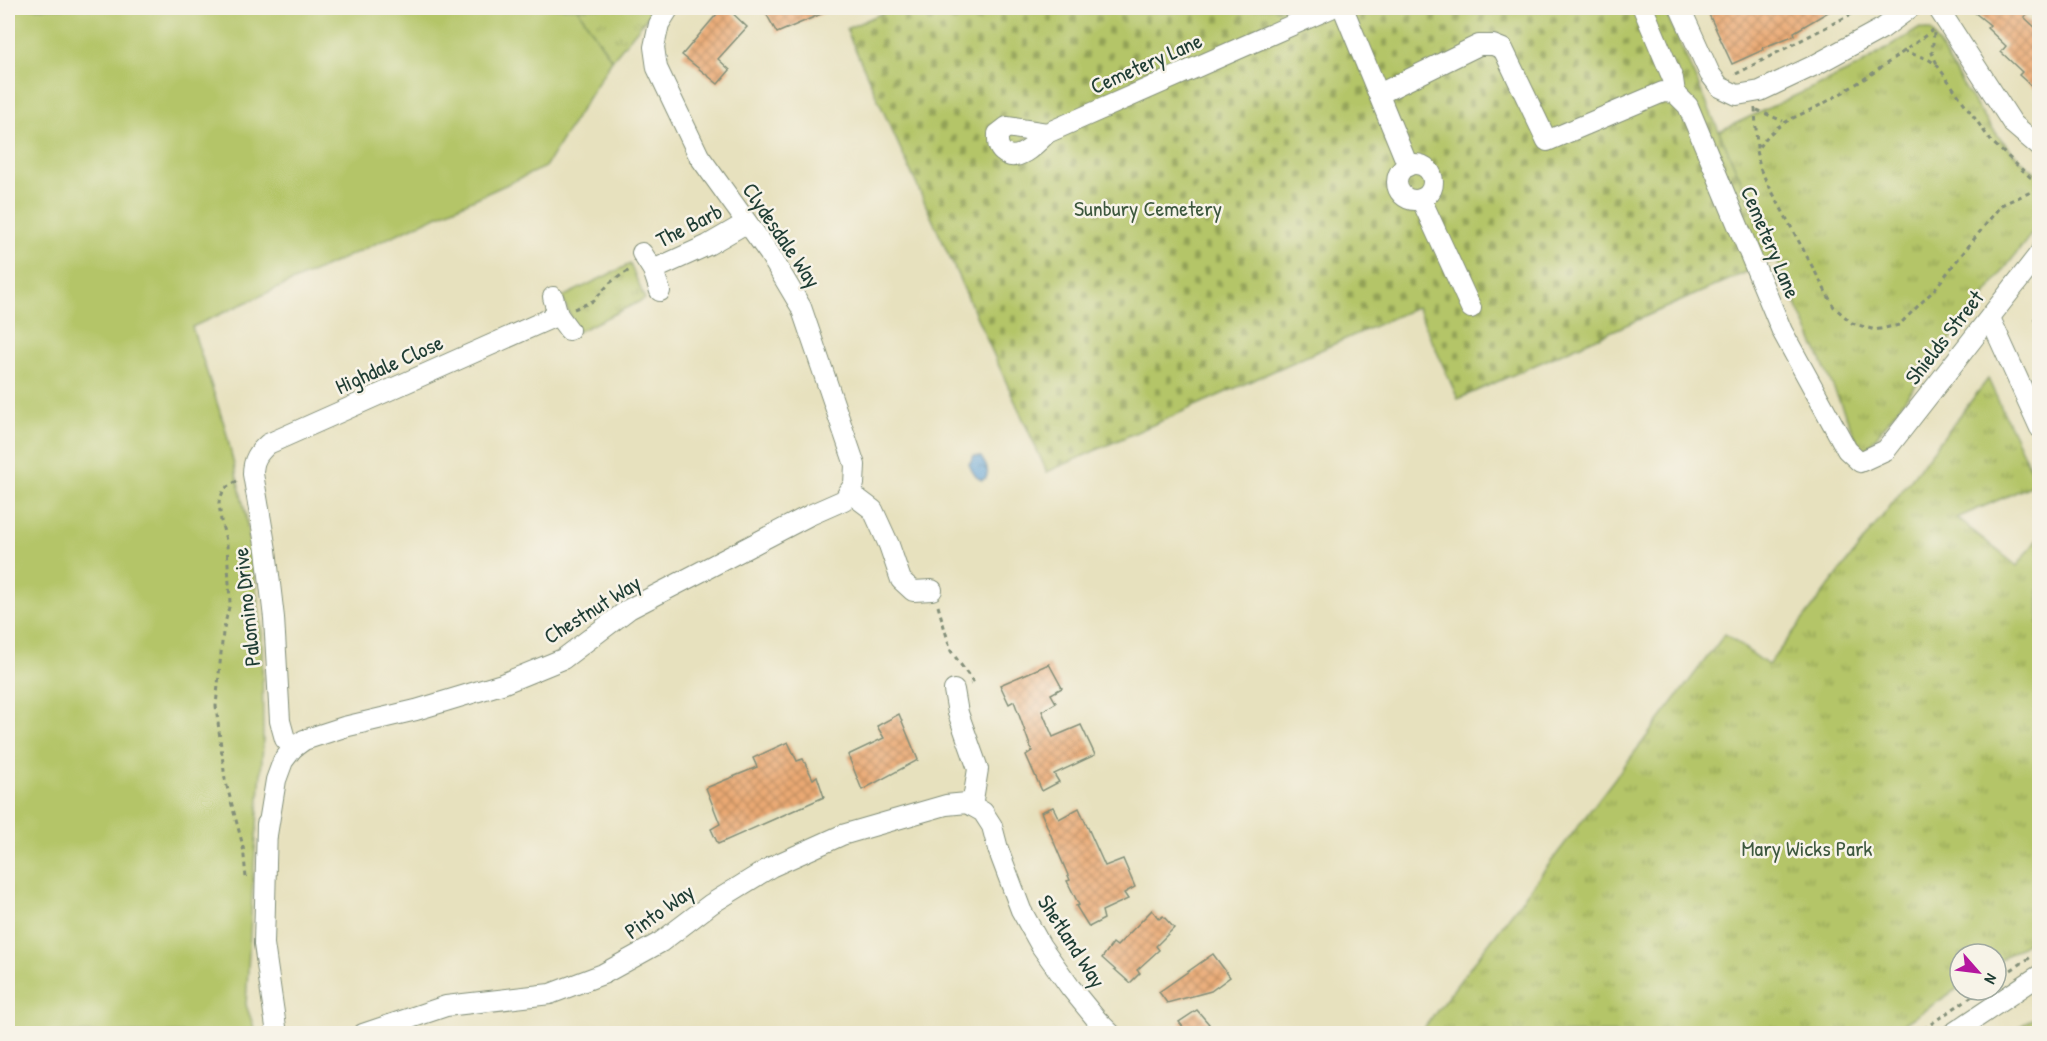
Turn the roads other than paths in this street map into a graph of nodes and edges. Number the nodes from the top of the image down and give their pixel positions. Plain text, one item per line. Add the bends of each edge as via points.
1 (669, 8) edge
2 (1331, 8) edge
3 (1343, 8) edge
4 (1643, 8) edge
5 (1680, 8) edge
6 (1910, 8) edge
7 (1938, 8) edge
8 (1675, 93) junction
9 (1379, 94) junction
10 (1047, 133) dead end
11 (2040, 147) edge
12 (746, 223) junction
13 (642, 253) dead end
14 (2040, 253) edge
15 (653, 270) junction
16 (660, 291) dead end
17 (1471, 308) dead end
18 (560, 314) road end
19 (1990, 318) junction
20 (2040, 428) edge
21 (1886, 450) joint
22 (253, 470) joint
23 (849, 492) junction
24 (932, 590) road end
25 (954, 690) road end
26 (289, 744) junction
27 (972, 806) junction
28 (2040, 975) edge
29 (277, 1034) edge
30 (363, 1034) edge
31 (1111, 1034) edge
32 (1952, 1034) edge

1 - 12 street, Clydesdale Way via 659,24 654,47 657,68 699,156
2 - 10 street, Cemetery Lane
3 - 9 street
4 - 8 street, Cemetery Lane via 1673,79
5 - 6 street via 1710,74 1720,87 1753,100 1760,91 1883,28
7 - 11 street via 2013,124
8 - 9 street via 1663,92 1547,141 1503,49 1479,45
8 - 21 street, Cemetery Lane via 1688,106 1782,331 1847,450 1860,462
9 - 17 street via 1408,166 1420,165 1433,178 1431,191 1421,200
12 - 15 street, The Barb
12 - 23 street, Clydesdale Way via 769,253 801,308 855,465 854,484
13 - 15 street, The Barb
14 - 19 street, Shields Street
15 - 16 street, The Barb
18 - 22 street, Highdale Close via 268,444 259,451
19 - 20 street
19 - 21 street, Shields Street
22 - 26 street, Palomino Drive via 274,618 280,721
23 - 24 street via 873,510 901,580 913,591
23 - 26 street, Chestnut Way via 844,500 629,609 563,659 502,684 416,710 314,731
25 - 27 street via 978,769
26 - 29 street via 276,780 267,835 264,944
27 - 30 street, Pinto Way via 946,805 842,835 771,867 711,904 661,942 603,974 550,994 446,1006
27 - 31 street, Shetland Way via 983,812 992,826 1022,910 1041,946
28 - 32 street

